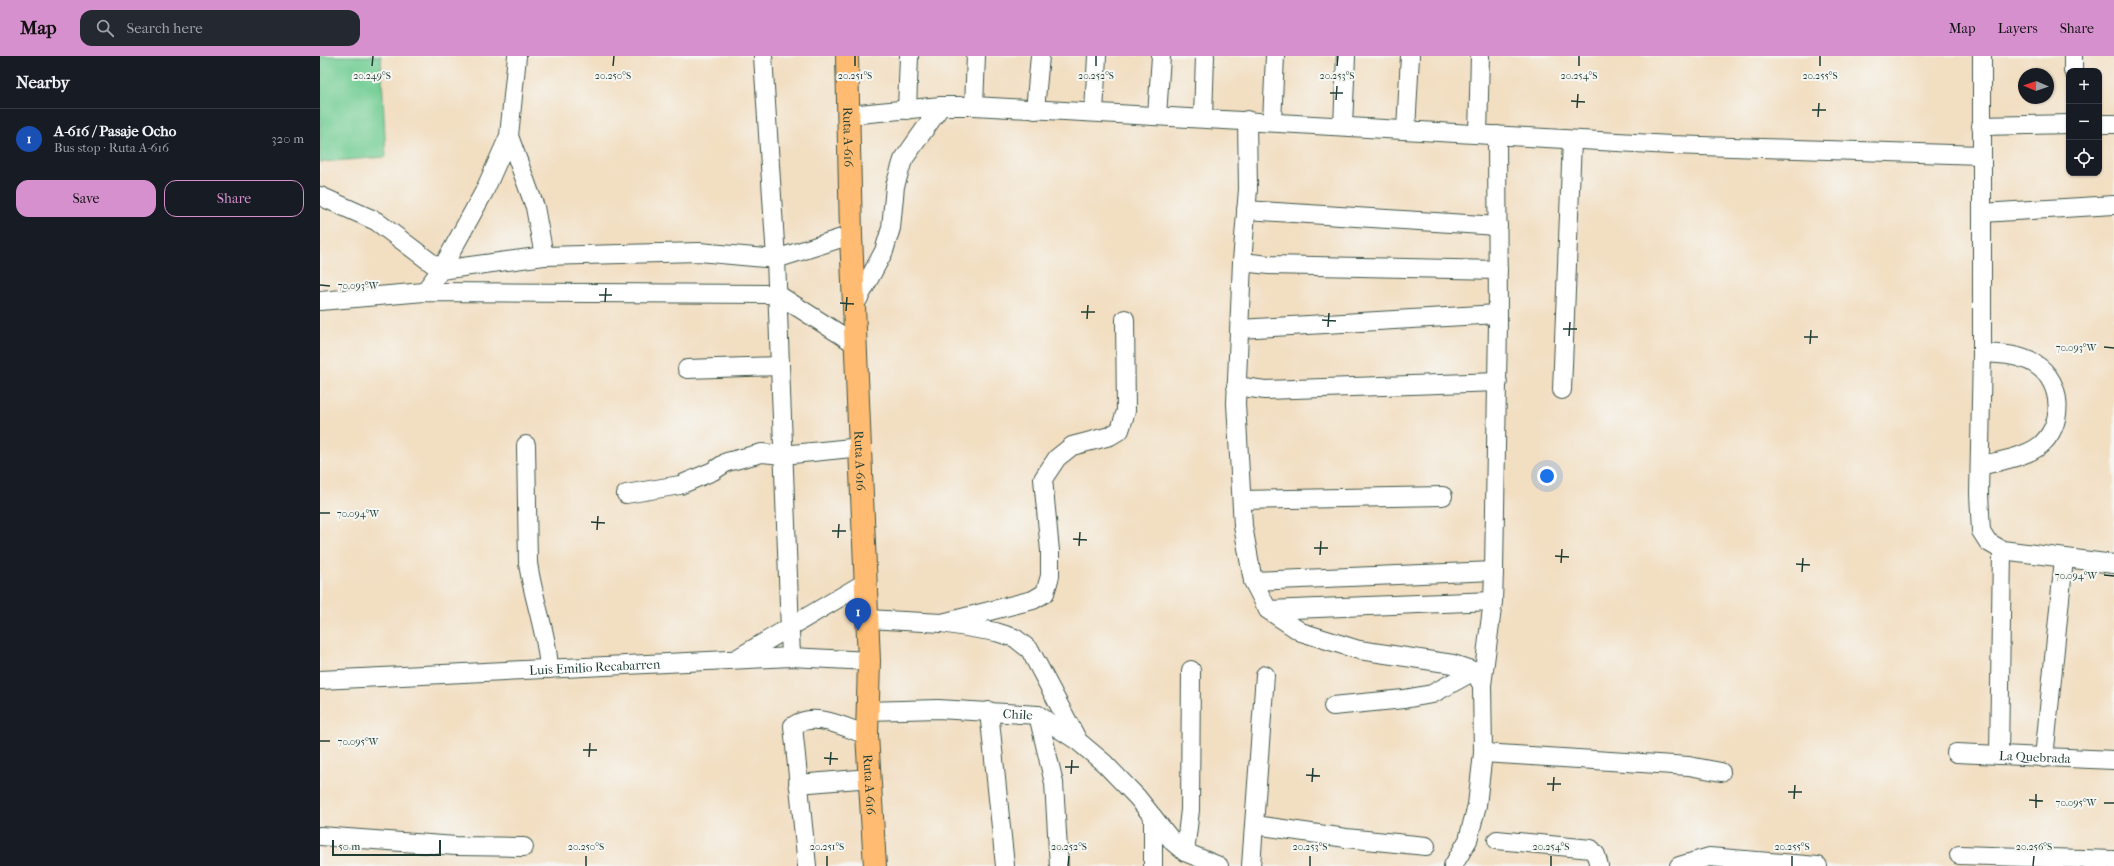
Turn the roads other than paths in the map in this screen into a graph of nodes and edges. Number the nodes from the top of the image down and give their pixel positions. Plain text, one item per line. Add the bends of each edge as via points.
1 (517, 56) edge
2 (763, 56) edge
3 (846, 56) edge
4 (909, 56) edge
5 (976, 56) edge
6 (1040, 56) edge
7 (1097, 56) edge
8 (1161, 56) edge
9 (1205, 56) edge
10 (1275, 56) edge
11 (1346, 56) edge
12 (1410, 56) edge
13 (1480, 56) edge
14 (1982, 56) edge
15 (2073, 56) edge
16 (2073, 68) edge
17 (942, 106) junction
18 (974, 106) junction
19 (907, 110) junction
20 (1035, 110) junction
21 (1094, 112) junction
22 (849, 115) junction
23 (1157, 116) junction
24 (1203, 118) junction
25 (1246, 120) junction
26 (1272, 122) junction
27 (2066, 124) edge
28 (2102, 124) edge
29 (2114, 124) edge
30 (1343, 126) junction
31 (1981, 126) junction
32 (1406, 130) junction
33 (1478, 134) junction
34 (1497, 135) junction
35 (509, 136) junction
36 (1572, 140) junction
37 (1981, 155) junction
38 (320, 196) edge
39 (2114, 205) edge
40 (1246, 210) junction
41 (1982, 212) junction
42 (1498, 226) junction
43 (851, 234) junction
44 (544, 256) junction
45 (776, 259) junction
46 (1242, 262) junction
47 (441, 270) junction
48 (1498, 270) junction
49 (424, 292) junction
50 (777, 294) junction
51 (320, 301) edge
52 (855, 305) junction
53 (1498, 314) junction
54 (1125, 318) dead end
55 (1240, 329) junction
56 (857, 345) junction
57 (1982, 353) junction
58 (780, 366) junction
59 (687, 369) dead end
60 (1498, 382) junction
61 (1236, 386) junction
62 (1562, 390) dead end
63 (526, 445) dead end
64 (861, 447) junction
65 (783, 455) junction
66 (1980, 466) junction
67 (626, 494) dead end
68 (1443, 496) dead end
69 (1242, 500) junction
70 (2002, 550) junction
71 (2064, 559) junction
72 (2114, 564) edge
73 (1494, 572) junction
74 (1253, 581) junction
75 (866, 582) junction
76 (1493, 601) junction
77 (1268, 610) junction
78 (867, 619) junction
79 (942, 623) junction
80 (789, 627) junction
81 (791, 657) junction
82 (734, 660) junction
83 (868, 661) junction
84 (549, 669) junction
85 (1191, 670) dead end
86 (1265, 675) dead end
87 (1478, 678) junction
88 (320, 680) edge
89 (1333, 706) dead end
90 (866, 711) junction
91 (989, 711) junction
92 (1038, 715) junction
93 (867, 735) junction
94 (1079, 742) junction
95 (1483, 753) junction
96 (1956, 753) dead end
97 (1999, 755) junction
98 (2044, 758) junction
99 (2114, 760) edge
100 (1721, 772) dead end
101 (870, 778) junction
102 (798, 784) junction
103 (1153, 817) junction
104 (1255, 825) junction
105 (320, 836) edge
106 (1498, 840) dead end
107 (1426, 846) dead end
108 (524, 847) dead end
109 (1179, 847) junction
110 (1959, 855) dead end
111 (2114, 860) edge
112 (807, 866) edge
113 (875, 866) edge
114 (1005, 866) edge
115 (1059, 866) edge
116 (1153, 866) edge
117 (1219, 866) edge
118 (1251, 866) edge
119 (1453, 866) edge
120 (1599, 866) edge
121 (1679, 866) edge
122 (1818, 866) edge

1 - 35 street
2 - 45 street
3 - 22 main road, Ruta A-616
4 - 19 street
5 - 18 street
6 - 20 street
7 - 21 street
8 - 23 street
9 - 24 street
10 - 26 street
11 - 30 street
12 - 32 street
13 - 33 street
14 - 31 street
15 - 16 street
17 - 18 street
17 - 19 street
17 - 52 street via 903,160 896,186 891,228 884,251
18 - 20 street
19 - 22 street
20 - 21 street
21 - 23 street
22 - 43 main road, Ruta A-616
23 - 24 street
24 - 25 street
25 - 26 street
25 - 40 street
26 - 30 street
27 - 31 street
28 - 29 street
30 - 32 street
31 - 37 street
32 - 33 street
33 - 34 street
34 - 36 street
34 - 42 street
35 - 44 street via 535,207
35 - 47 street via 484,192
36 - 37 street
36 - 62 street
37 - 41 street
38 - 47 street via 376,221
39 - 41 street
40 - 42 street
40 - 46 street
41 - 57 street
42 - 48 street
43 - 45 street
43 - 52 main road, Ruta A-616
44 - 45 street via 699,252
44 - 47 street
45 - 50 street
46 - 48 street via 1269,266
46 - 55 street
47 - 49 street
48 - 53 street
49 - 50 street
49 - 51 street
50 - 56 street
50 - 58 street
52 - 56 main road, Ruta A-616
53 - 55 street
53 - 60 street
54 - 79 street via 1126,411 1120,430 1110,436 1072,446 1057,458 1043,479 1050,551 1050,576 1045,593 1033,600
55 - 61 street
56 - 64 main road, Ruta A-616
57 - 66 street
57 - 66 street via 2006,354 2034,363 2047,373 2054,386 2057,409 2056,424 2052,433 2037,447
58 - 59 street
58 - 65 street
60 - 61 street via 1265,390
60 - 73 street
61 - 69 street
63 - 84 street via 528,562 548,648
64 - 65 street
64 - 75 main road, Ruta A-616
65 - 67 street via 762,453 727,462 680,485
65 - 80 street
66 - 70 street via 1982,531 1988,542
68 - 69 street
69 - 74 street via 1243,526
70 - 71 street
70 - 97 street
71 - 72 street
71 - 98 street
73 - 74 street
73 - 76 street
74 - 77 street
75 - 78 main road, Ruta A-616
75 - 80 street
76 - 77 street
76 - 87 street
77 - 87 street via 1300,632 1359,650 1453,664
78 - 79 street
78 - 83 main road, Ruta A-616
79 - 94 street via 996,632 1015,638 1030,650
80 - 81 street
80 - 82 street
81 - 82 street, Luis Emilio Recabarren
81 - 83 street, Luis Emilio Recabarren
82 - 84 street, Luis Emilio Recabarren
83 - 90 main road, Ruta A-616
84 - 88 street, Luis Emilio Recabarren
85 - 109 street via 1190,810
86 - 104 street
87 - 89 street via 1432,694
87 - 95 street
90 - 91 street, Chile
90 - 93 main road, Ruta A-616
91 - 92 street, Chile
91 - 114 street
92 - 94 street, Chile
92 - 115 street via 1054,783
93 - 101 main road, Ruta A-616
93 - 102 street via 815,719 802,720 793,726
94 - 103 street, Chile via 1137,796
95 - 100 street via 1690,766
95 - 119 street via 1477,806 1468,840
96 - 97 street, La Quebrada
97 - 98 street, La Quebrada
98 - 99 street, La Quebrada
101 - 102 street
101 - 113 main road, Ruta A-616
102 - 112 street
103 - 109 street, Chile
103 - 116 street
104 - 107 street
104 - 118 street
105 - 108 street via 456,846
106 - 120 street via 1591,849
109 - 117 street
110 - 111 street
121 - 122 street via 1709,857

